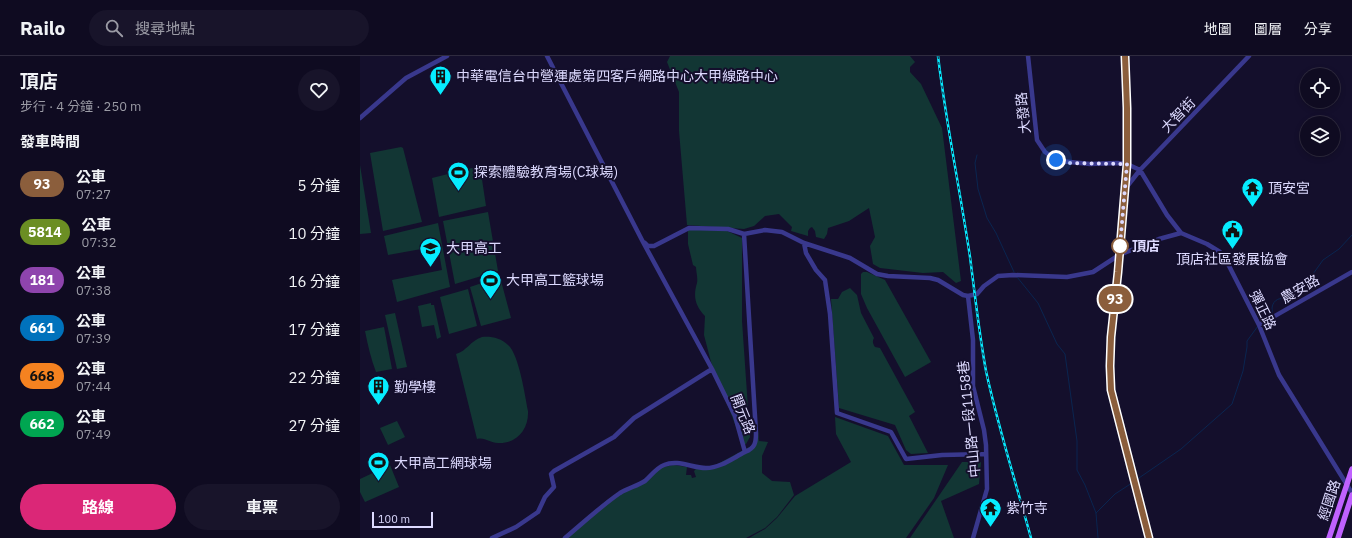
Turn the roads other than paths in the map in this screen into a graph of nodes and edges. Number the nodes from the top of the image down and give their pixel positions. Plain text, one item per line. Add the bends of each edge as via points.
1 (447, 56) edge
2 (547, 56) edge
3 (1028, 56) edge
4 (1125, 56) edge
5 (1249, 56) edge
6 (360, 118) edge
7 (1127, 164) junction
8 (1140, 170) junction
9 (1124, 190) junction
10 (1181, 233) junction
11 (744, 234) junction
12 (643, 242) junction
13 (804, 243) junction
14 (1119, 255) junction
15 (1352, 272) edge
16 (968, 296) junction
17 (1259, 325) junction
18 (712, 369) junction
19 (745, 452) junction
20 (986, 454) junction
21 (1352, 469) edge
22 (1346, 485) junction
23 (1352, 494) edge
24 (492, 538) edge
25 (565, 538) edge
26 (973, 538) edge
27 (1149, 538) edge
28 (1330, 538) edge
29 (1338, 538) edge

1 - 6 street via 406,78
2 - 12 street, 開元路
3 - 7 street, 大發路 via 1036,140 1045,152 1056,160 1068,163
4 - 7 street
5 - 8 street, 大智街
7 - 8 street
7 - 9 street
8 - 9 street, 大智街
8 - 10 street, 彈正路
9 - 14 street
10 - 14 street
10 - 17 street, 彈正路 via 1220,252
11 - 12 street via 728,229 690,228 654,246 648,246
11 - 13 street via 765,230 782,232
11 - 19 street via 756,433 752,449
12 - 18 street, 開元路
13 - 16 street via 850,258 877,274 934,279
13 - 20 street via 806,253 825,280 837,413 891,432 906,459
14 - 16 street via 1093,272 1068,277 998,276 978,294
14 - 27 street via 1111,337 1111,390
15 - 17 street, 農安路
16 - 20 street, 中山路一段1158巷 via 973,340 973,386 984,430
17 - 22 street, 彈正路 via 1279,375
18 - 19 street, 開元路 via 735,416
18 - 24 street via 634,418 614,437 554,471 551,474 554,487 545,497 538,512 516,527
19 - 25 street, 開元路 via 710,468 678,463 663,465 645,481 622,492
20 - 26 street, 中山路一段1158巷 via 987,489
21 - 22 main road, 經國路
22 - 23 street, 彈正路
22 - 28 main road, 經國路
23 - 29 main road, 經國路

